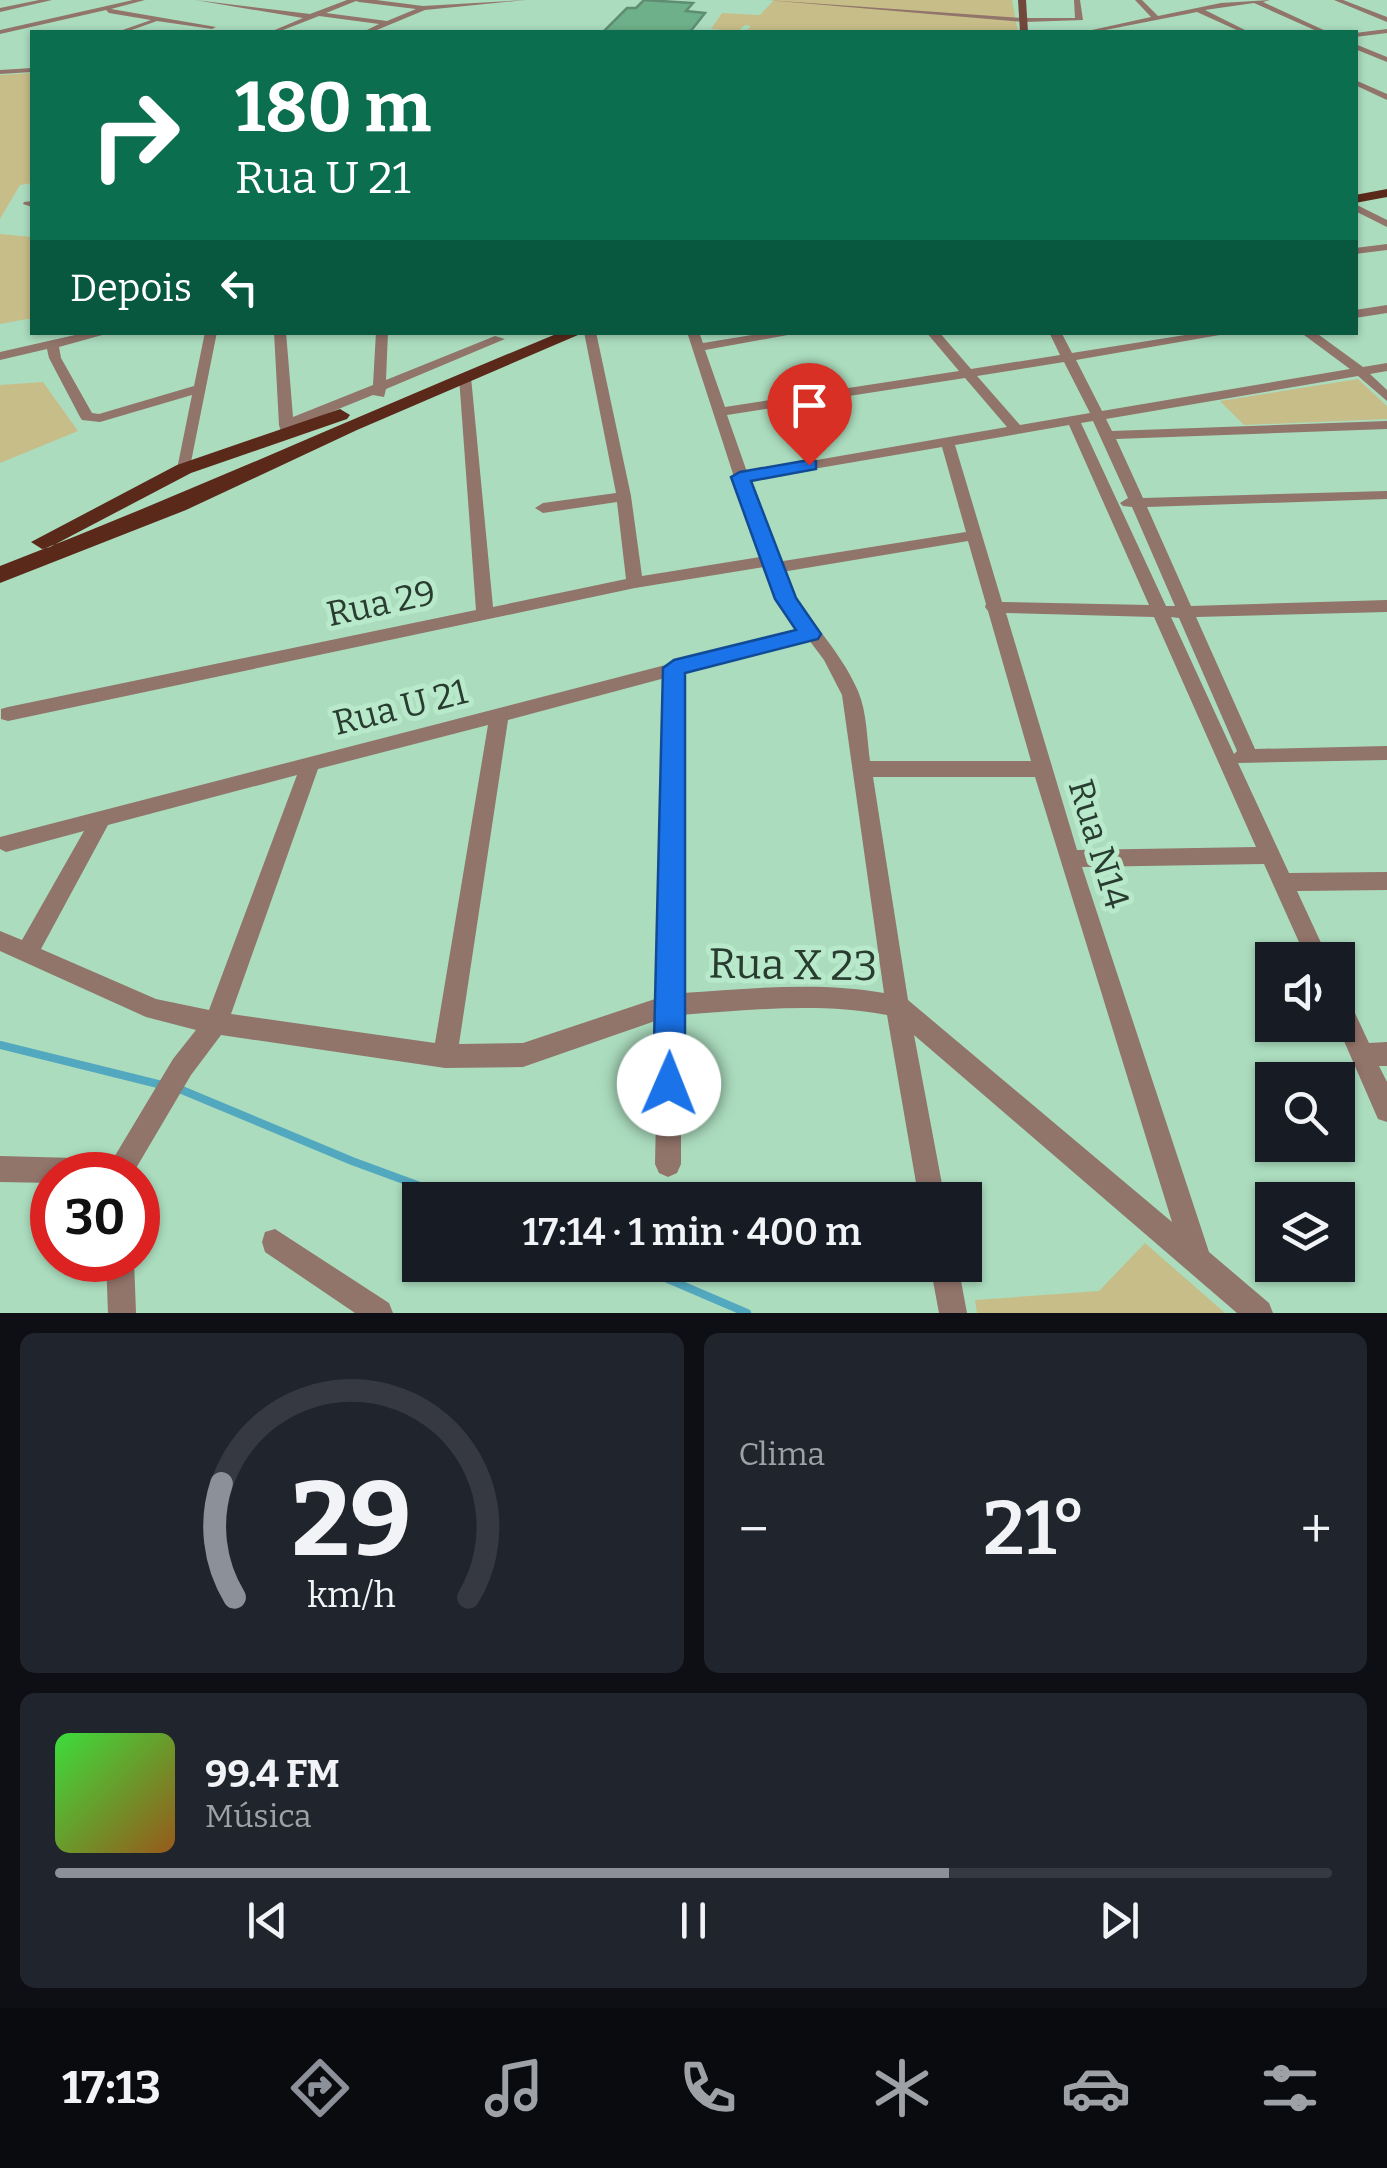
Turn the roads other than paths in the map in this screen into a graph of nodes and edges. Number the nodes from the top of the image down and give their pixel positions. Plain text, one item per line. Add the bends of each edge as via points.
1 (49, 0) edge
2 (142, 0) edge
3 (198, 0) edge
4 (356, 0) edge
5 (435, 0) edge
6 (523, 0) edge
7 (769, 0) edge
8 (1022, 0) edge
9 (1078, 0) edge
10 (1138, 0) edge
11 (1267, 0) edge
12 (1337, 0) edge
13 (501, 1) edge
14 (1254, 1) edge
15 (423, 8) junction
16 (260, 9) junction
17 (0, 10) edge
18 (96, 10) junction
19 (1199, 10) junction
20 (244, 15) dead end
21 (316, 16) junction
22 (1157, 18) junction
23 (159, 19) junction
24 (1025, 19) junction
25 (1387, 20) edge
26 (228, 21) dead end
27 (391, 24) junction
28 (212, 27) junction
29 (38, 30) edge
30 (126, 30) edge
31 (204, 30) edge
32 (279, 30) edge
33 (373, 30) edge
34 (1024, 30) edge
35 (1097, 30) edge
36 (1242, 30) edge
37 (1319, 30) edge
38 (0, 32) edge
39 (1387, 32) edge
40 (30, 33) edge
41 (1358, 34) edge
42 (0, 43) edge
43 (1358, 47) edge
44 (1387, 60) edge
45 (30, 67) edge
46 (0, 72) edge
47 (1358, 83) edge
48 (1387, 84) edge
49 (1366, 86) junction
50 (1387, 98) edge
51 (1387, 182) edge
52 (1387, 193) edge
53 (1358, 194) edge
54 (1358, 195) edge
55 (1358, 197) edge
56 (1387, 224) edge
57 (1387, 247) edge
58 (1358, 251) edge
59 (1387, 309) edge
60 (1358, 314) edge
61 (93, 335) edge
62 (210, 335) edge
63 (280, 335) edge
64 (382, 335) edge
65 (536, 335) edge
66 (570, 335) edge
67 (591, 335) edge
68 (759, 335) edge
69 (935, 335) edge
70 (1057, 335) edge
71 (1211, 335) edge
72 (1310, 335) edge
73 (499, 338) dead end
74 (695, 340) edge
75 (52, 344) junction
76 (0, 356) edge
77 (1068, 357) junction
78 (1387, 366) edge
79 (1360, 371) junction
80 (968, 374) junction
81 (464, 378) junction
82 (199, 388) junction
83 (379, 393) junction
84 (1387, 397) edge
85 (719, 412) junction
86 (1096, 418) junction
87 (1073, 420) junction
88 (1387, 425) edge
89 (286, 429) junction
90 (1017, 430) junction
91 (1107, 435) junction
92 (947, 441) junction
93 (210, 458) junction
94 (184, 469) junction
95 (740, 477) junction
96 (232, 481) junction
97 (153, 484) junction
98 (1387, 495) edge
99 (624, 496) junction
100 (1136, 502) junction
101 (1113, 503) junction
102 (178, 505) junction
103 (543, 508) dead end
104 (976, 534) junction
105 (0, 560) edge
106 (771, 565) junction
107 (0, 575) edge
108 (635, 583) junction
109 (1387, 606) edge
110 (993, 607) junction
111 (1163, 612) junction
112 (1185, 612) junction
113 (485, 614) junction
114 (810, 634) junction
115 (674, 668) junction
116 (8, 714) dead end
117 (499, 715) junction
118 (1387, 753) edge
119 (1226, 757) junction
120 (1250, 758) junction
121 (310, 763) junction
122 (863, 769) junction
123 (1042, 769) junction
124 (102, 817) junction
125 (6, 843) dead end
126 (1269, 854) junction
127 (1069, 859) junction
128 (1387, 881) edge
129 (1281, 882) junction
130 (0, 941) edge
131 (1309, 942) edge
132 (27, 953) junction
133 (670, 1005) junction
134 (897, 1006) junction
135 (216, 1023) junction
136 (1355, 1026) edge
137 (1375, 1054) edge
138 (444, 1056) junction
139 (1387, 1110) edge
140 (131, 1152) edge
141 (668, 1164) dead end
142 (0, 1169) edge
143 (30, 1170) edge
144 (929, 1182) edge
145 (275, 1242) dead end
146 (1198, 1262) junction
147 (121, 1282) edge
148 (947, 1282) edge
149 (122, 1313) edge
150 (379, 1313) edge
151 (952, 1313) edge
152 (1258, 1313) edge

1 - 17 street
2 - 18 street
3 - 16 street
4 - 15 street
4 - 21 street
5 - 15 street
6 - 13 street
7 - 24 street
8 - 24 street
9 - 24 street via 1080,20
10 - 22 street
11 - 14 street
12 - 25 street
13 - 15 street
14 - 19 street
14 - 37 street
15 - 27 street
16 - 20 street
16 - 21 street
18 - 23 street
18 - 29 street
18 - 38 street
19 - 22 street
19 - 36 street
21 - 27 street
21 - 32 street
22 - 35 street
23 - 28 street
23 - 30 street
24 - 34 street
26 - 28 street
27 - 33 street
28 - 31 street
39 - 41 street
40 - 42 street
43 - 44 street
45 - 46 street
47 - 49 street
48 - 49 street
49 - 50 street
51 - 53 main road
52 - 54 main road
55 - 56 street
57 - 58 street
59 - 60 street
61 - 75 street
62 - 82 street
63 - 89 street
64 - 83 street
65 - 83 main road
66 - 81 main road
67 - 99 street
68 - 74 street
69 - 80 street
70 - 77 street
71 - 77 street
72 - 79 street
73 - 83 street
74 - 85 street
75 - 76 street
75 - 82 street via 87,417
77 - 80 street
77 - 86 street
78 - 79 street
79 - 84 street
79 - 86 street
80 - 85 street
80 - 90 street
81 - 96 main road
81 - 113 street
82 - 94 street
83 - 89 main road
85 - 95 street
86 - 87 street
86 - 91 street
87 - 90 street
87 - 101 street
88 - 91 street
89 - 93 main road
90 - 92 street
91 - 100 street
92 - 95 street
92 - 104 street, Rua N14
93 - 94 main road
93 - 96 main road via 242,462 244,470
94 - 97 main road
95 - 106 street
96 - 102 main road
97 - 102 main road via 153,499
97 - 105 main road
98 - 100 street
99 - 103 street
99 - 108 street
100 - 101 street
100 - 112 street
101 - 111 street
102 - 107 main road
104 - 106 street, Rua 29
104 - 110 street, Rua N14
106 - 108 street, Rua 29
106 - 114 street
108 - 113 street, Rua 29
109 - 112 street
110 - 111 street
110 - 123 street, Rua N14
111 - 112 street
111 - 119 street
112 - 120 street
113 - 116 street, Rua 29
114 - 115 street, Rua U 21
114 - 122 street via 852,695
115 - 117 street, Rua U 21
115 - 133 street
117 - 121 street, Rua U 21
117 - 138 street
118 - 120 street
119 - 120 street
119 - 126 street
121 - 124 street, Rua U 21
121 - 135 street
122 - 123 street
122 - 134 street
123 - 127 street, Rua N14
124 - 125 street, Rua U 21
124 - 132 street
126 - 127 street
126 - 129 street
127 - 146 street, Rua N14
128 - 129 street
129 - 131 street
130 - 132 street, Rua X 23
132 - 135 street, Rua X 23 via 154,1010
133 - 134 street, Rua X 23 via 788,997
133 - 138 street, Rua X 23 via 523,1055
133 - 141 street
134 - 144 street
134 - 146 street, Rua X 23
135 - 138 street, Rua X 23
135 - 140 street
136 - 137 street
137 - 139 street
142 - 143 street
145 - 150 street
146 - 152 street, Rua X 23
147 - 149 street
148 - 151 street

